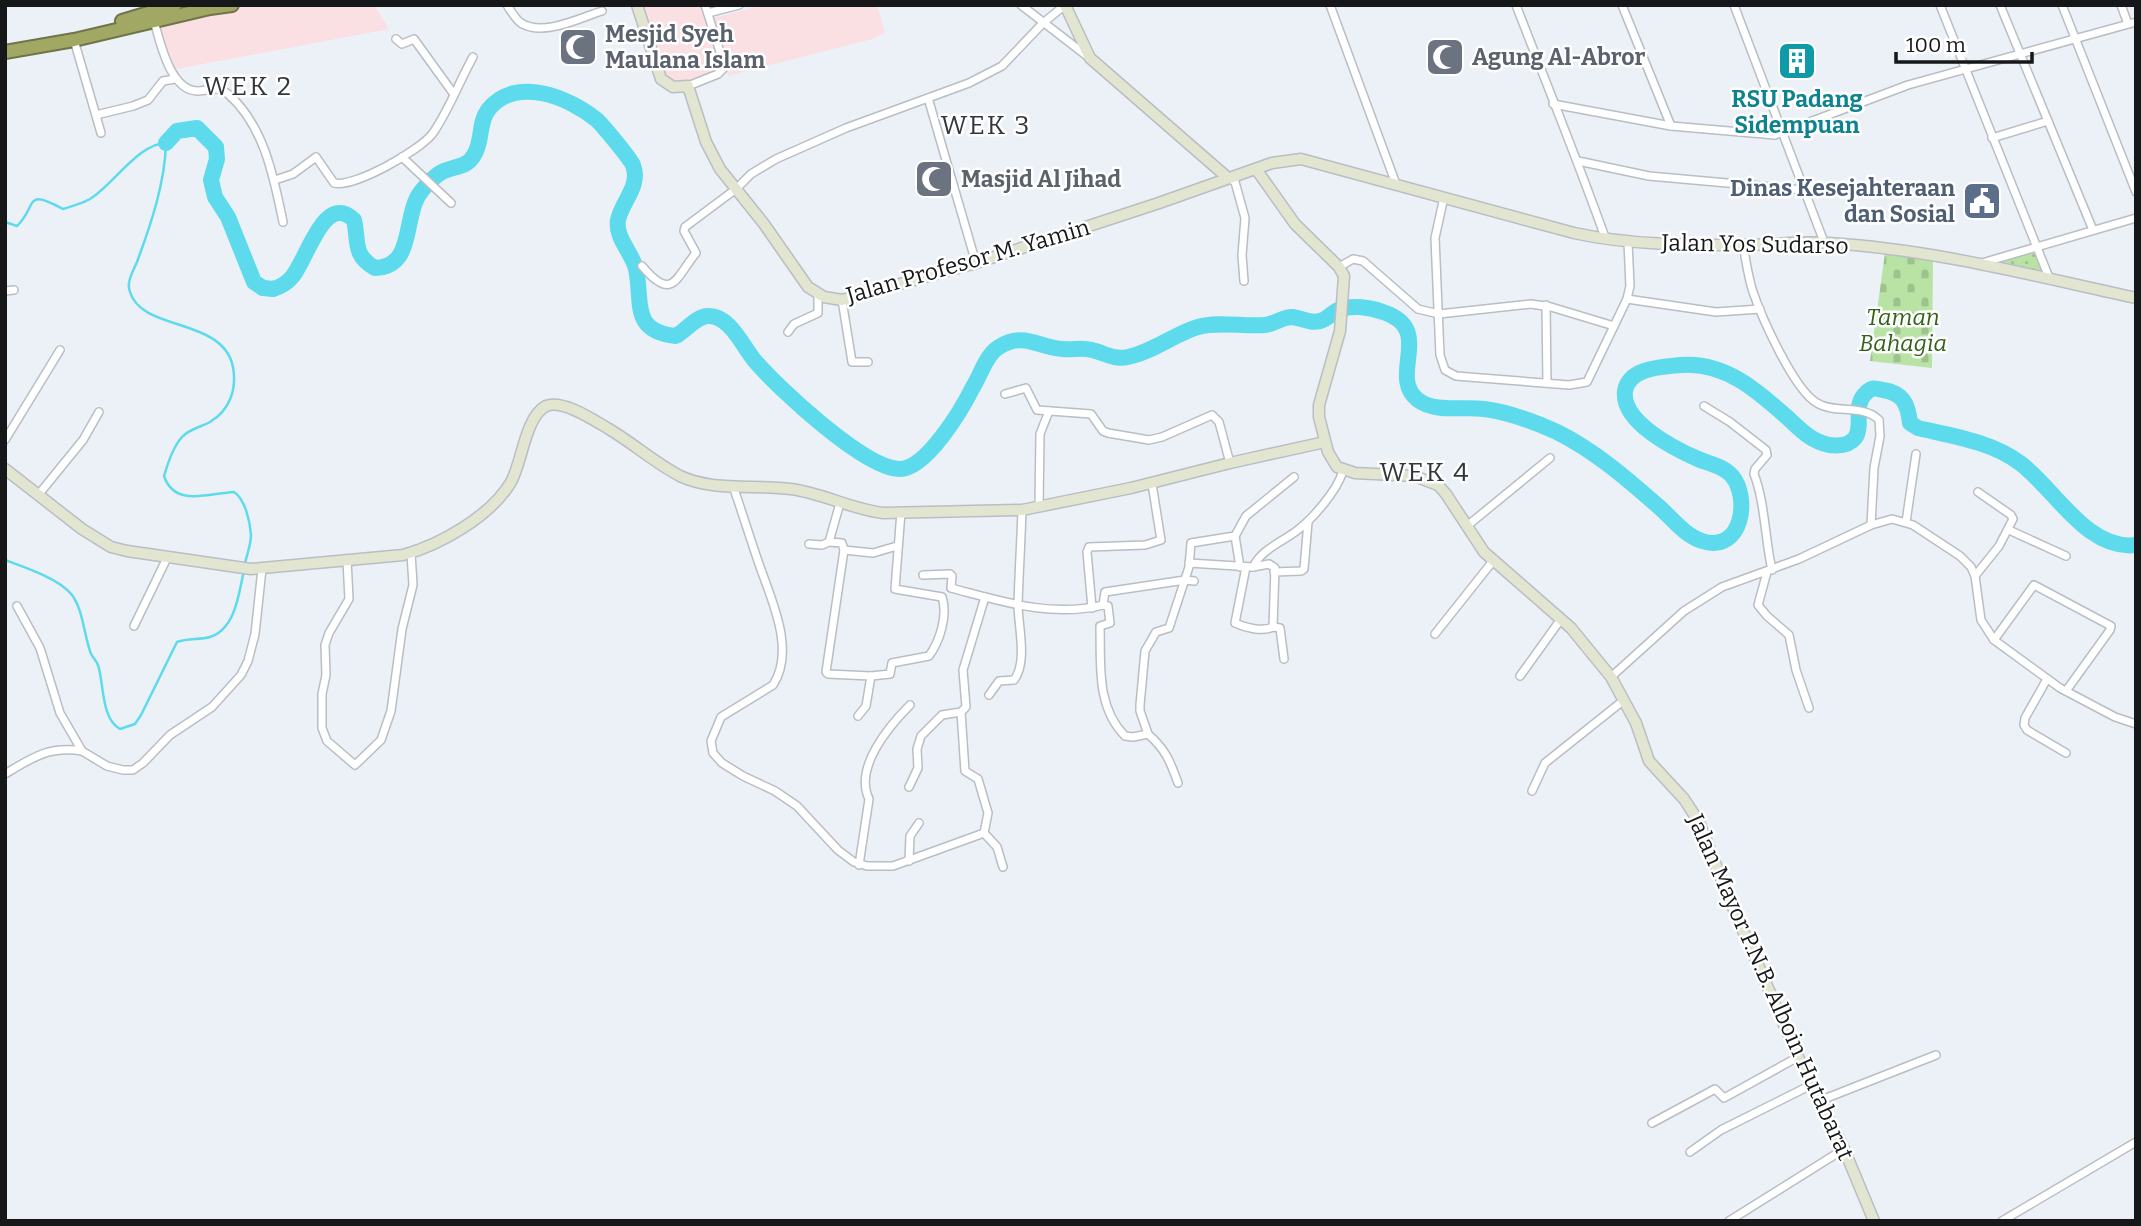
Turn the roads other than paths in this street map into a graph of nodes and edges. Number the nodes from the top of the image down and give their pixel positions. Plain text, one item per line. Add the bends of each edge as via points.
1 (129, 5) edge
2 (175, 5) edge
3 (232, 5) edge
4 (637, 5) edge
5 (739, 5) edge
6 (1021, 5) edge
7 (1065, 5) edge
8 (1330, 5) edge
9 (1517, 5) edge
10 (1622, 5) edge
11 (1734, 5) edge
12 (1940, 5) edge
13 (2000, 5) edge
14 (2062, 5) edge
15 (2121, 5) edge
16 (509, 6) edge
17 (706, 9) edge
18 (602, 11) dead end
19 (138, 21) junction
20 (154, 21) junction
21 (1043, 23) junction
22 (2132, 23) edge
23 (106, 29) junction
24 (396, 39) dead end
25 (2076, 39) junction
26 (74, 40) junction
27 (5, 45) edge
28 (5, 52) edge
29 (2021, 54) junction
30 (473, 57) dead end
31 (1090, 58) junction
32 (1965, 69) junction
33 (175, 79) junction
34 (688, 86) junction
35 (453, 93) junction
36 (928, 98) junction
37 (1553, 104) junction
38 (96, 115) junction
39 (2048, 121) junction
40 (1671, 126) junction
41 (101, 133) dead end
42 (1783, 134) junction
43 (1992, 138) junction
44 (402, 157) junction
45 (1578, 161) junction
46 (1256, 170) junction
47 (1228, 178) junction
48 (275, 180) junction
49 (1396, 184) junction
50 (736, 189) junction
51 (1804, 190) junction
52 (2136, 192) edge
53 (1444, 197) junction
54 (451, 203) dead end
55 (2136, 218) edge
56 (283, 222) dead end
57 (2093, 230) junction
58 (1606, 240) junction
59 (1628, 242) junction
60 (1824, 242) junction
61 (1743, 245) junction
62 (2036, 247) junction
63 (976, 263) junction
64 (1978, 264) junction
65 (642, 265) dead end
66 (1339, 267) junction
67 (2050, 280) junction
68 (1244, 281) dead end
69 (818, 295) junction
70 (2136, 298) edge
71 (1627, 299) junction
72 (842, 300) junction
73 (1546, 305) junction
74 (1760, 309) junction
75 (1439, 314) junction
76 (1614, 326) junction
77 (788, 332) dead end
78 (60, 350) dead end
79 (868, 362) dead end
80 (1547, 383) junction
81 (1005, 394) dead end
82 (1704, 406) dead end
83 (1049, 411) junction
84 (99, 412) dead end
85 (5, 440) edge
86 (1325, 442) junction
87 (1916, 454) dead end
88 (1550, 458) dead end
89 (1230, 463) junction
90 (5, 469) edge
91 (1343, 471) junction
92 (1294, 477) dead end
93 (1152, 484) junction
94 (733, 486) junction
95 (1978, 492) dead end
96 (39, 494) junction
97 (840, 503) junction
98 (1039, 506) junction
99 (1022, 510) junction
100 (901, 512) junction
101 (1308, 522) junction
102 (1906, 522) junction
103 (1871, 525) junction
104 (1466, 526) junction
105 (2009, 530) junction
106 (1235, 536) junction
107 (829, 542) junction
108 (809, 544) dead end
109 (897, 546) junction
110 (844, 550) junction
111 (411, 553) junction
112 (2066, 556) dead end
113 (167, 558) junction
114 (346, 560) junction
115 (1493, 561) junction
116 (1189, 563) junction
117 (1246, 567) junction
118 (257, 569) junction
119 (1769, 571) junction
120 (1274, 572) junction
121 (923, 575) dead end
122 (1975, 576) junction
123 (1185, 580) junction
124 (1194, 581) dead end
125 (985, 597) junction
126 (1018, 605) junction
127 (1103, 605) junction
128 (17, 606) dead end
129 (1092, 608) junction
130 (1561, 619) junction
131 (134, 626) dead end
132 (1273, 626) junction
133 (1435, 634) dead end
134 (1994, 640) junction
135 (1284, 659) dead end
136 (871, 676) junction
137 (1520, 676) dead end
138 (1611, 677) junction
139 (2047, 679) junction
140 (2066, 691) junction
141 (989, 695) dead end
142 (1623, 700) junction
143 (910, 705) dead end
144 (1809, 708) dead end
145 (961, 712) junction
146 (858, 716) dead end
147 (2136, 724) edge
148 (1148, 734) junction
149 (82, 751) junction
150 (2066, 753) dead end
151 (5, 774) edge
152 (1178, 783) dead end
153 (909, 787) dead end
154 (1532, 791) dead end
155 (919, 823) dead end
156 (984, 833) junction
157 (909, 860) junction
158 (859, 865) junction
159 (1003, 867) dead end
160 (1937, 1055) dead end
161 (1798, 1057) junction
162 (1811, 1085) junction
163 (1819, 1101) junction
164 (1652, 1123) dead end
165 (2136, 1142) edge
166 (1844, 1149) junction
167 (1690, 1152) dead end
168 (1729, 1221) edge
169 (1874, 1221) edge
170 (2002, 1221) edge

1 - 19 street
2 - 19 highway
3 - 20 highway
4 - 34 street via 661,79 673,87
5 - 17 street
6 - 21 street
7 - 21 street
7 - 31 street
8 - 49 street
9 - 37 street
10 - 40 street
11 - 42 street
12 - 32 street
13 - 29 street
14 - 25 street
15 - 22 street
16 - 18 street via 517,20 539,27
17 - 34 street via 723,69
19 - 20 highway
19 - 23 highway
20 - 33 street
21 - 31 street
21 - 36 street via 1002,66
22 - 25 street
23 - 26 highway
23 - 27 highway
24 - 35 street via 402,44 414,39
25 - 29 street
25 - 52 street
26 - 28 highway
26 - 38 street
29 - 32 street
29 - 39 street
30 - 35 street
31 - 47 street
32 - 42 street via 1879,94
32 - 43 street
33 - 38 street via 163,81 148,100
33 - 48 street via 194,90 218,89 230,96 255,130
34 - 50 street, Jalan Profesor M. Yamin via 710,154
35 - 44 street via 432,135
36 - 50 street via 798,148 763,166
36 - 63 street
37 - 40 street
37 - 45 street
38 - 41 street
39 - 43 street
39 - 57 street
40 - 42 street
42 - 51 street
43 - 62 street
44 - 48 street via 346,184 334,183 316,157 293,174
44 - 54 street
45 - 51 street via 1650,176
45 - 58 street
46 - 47 street, Jalan Profesor M. Yamin
46 - 49 street, Jalan Yos Sudarso via 1301,159
46 - 66 street via 1295,223
47 - 63 street, Jalan Profesor M. Yamin
47 - 68 street via 1235,182 1245,214
48 - 56 street
49 - 53 street, Jalan Yos Sudarso
50 - 65 street via 685,227 696,253 681,277 660,284
50 - 69 street, Jalan Profesor M. Yamin via 803,282
51 - 60 street
53 - 58 street, Jalan Yos Sudarso
53 - 75 street via 1436,231
55 - 57 street
57 - 62 street
58 - 59 street, Jalan Yos Sudarso
59 - 61 street, Jalan Yos Sudarso
59 - 71 street
60 - 61 street, Jalan Yos Sudarso
60 - 64 street, Jalan Yos Sudarso
61 - 74 street
62 - 64 street
62 - 67 street
63 - 72 street, Jalan Profesor M. Yamin
64 - 67 street, Jalan Yos Sudarso
66 - 75 street via 1349,260 1363,261 1418,309
66 - 86 street via 1344,280 1340,331 1319,405
67 - 70 street, Jalan Yos Sudarso
69 - 72 street, Jalan Profesor M. Yamin
69 - 77 street via 818,313 794,324
71 - 74 street via 1716,312
71 - 76 street
72 - 79 street via 852,362
73 - 75 street
73 - 76 street
73 - 80 street
74 - 103 street via 1802,388 1818,404 1877,417 1881,428
75 - 80 street via 1440,355 1447,372
76 - 80 street via 1587,382
78 - 85 street
81 - 83 street via 1026,388 1036,409
82 - 119 street via 1766,450 1754,474 1760,489
83 - 89 street via 1091,414 1105,432 1149,440 1211,414 1219,422
83 - 98 street via 1040,434
84 - 96 street via 83,440
86 - 89 street
86 - 91 street via 1332,461
87 - 102 street
88 - 104 street
89 - 93 street
90 - 96 street
91 - 101 street
91 - 104 street, Jalan Mayor P.N.B. Alboin Hutabarat via 1429,480 1447,494
92 - 106 street via 1244,519
93 - 98 street
93 - 129 street via 1161,540 1089,547
94 - 97 street via 792,489
94 - 111 street via 681,476 594,420 557,404 547,406 529,430 512,481 499,497 460,530
94 - 158 street via 775,603 782,651 773,685 721,717 711,741 713,753 732,770 797,806 838,850
95 - 105 street via 2012,517
96 - 113 street via 111,547
97 - 100 street via 863,510
97 - 107 street
98 - 99 street
99 - 100 street
99 - 126 street
100 - 109 street
101 - 117 street
101 - 120 street via 1304,569
102 - 103 street via 1888,519
102 - 122 street via 1959,556
103 - 119 street
104 - 115 street, Jalan Mayor P.N.B. Alboin Hutabarat
105 - 112 street
105 - 122 street
106 - 116 street via 1193,541
106 - 117 street
107 - 108 street
107 - 110 street via 842,543
109 - 110 street via 876,553
109 - 136 street via 895,589 942,597 943,619 929,656 892,663 890,674
110 - 136 street via 826,672
111 - 114 street
111 - 114 street via 413,586 391,710 381,740 355,765 327,741 322,728 325,645 351,594
113 - 118 street
113 - 131 street
114 - 118 street
115 - 130 street, Jalan Mayor P.N.B. Alboin Hutabarat
115 - 133 street
116 - 117 street
116 - 123 street
117 - 120 street via 1273,565
117 - 132 street via 1235,623 1264,629
118 - 149 street via 255,634 248,661 212,707 170,735 133,770 107,766
119 - 138 street via 1704,597
119 - 144 street via 1758,605 1788,635
120 - 132 street
121 - 125 street via 950,575 951,588
122 - 134 street via 1978,610
123 - 124 street
123 - 127 street via 1105,592
123 - 148 street via 1169,628 1156,632 1145,651 1140,711
125 - 126 street
125 - 145 street via 963,670 967,702
126 - 129 street
126 - 141 street via 1021,656 1017,677 999,681
127 - 129 street
127 - 148 street via 1108,606 1110,623 1100,626 1104,700 1125,736
128 - 149 street via 43,655 60,713
130 - 137 street
130 - 138 street, Jalan Mayor P.N.B. Alboin Hutabarat
132 - 135 street via 1280,628
134 - 139 street
134 - 140 street via 2034,585 2111,626
136 - 146 street via 866,706
138 - 142 street, Jalan Mayor P.N.B. Alboin Hutabarat
139 - 140 street
139 - 150 street via 2024,725
140 - 147 street
142 - 154 street via 1545,763
142 - 161 street, Jalan Mayor P.N.B. Alboin Hutabarat via 1649,761 1699,822
143 - 158 street via 885,735 864,781 869,799
145 - 153 street via 942,715 921,736 918,768
145 - 156 street via 965,771 978,779 988,813
148 - 152 street via 1168,755
149 - 151 street via 55,749
155 - 157 street via 910,836
156 - 157 street
156 - 159 street via 997,847
157 - 158 street via 893,866
160 - 163 street
161 - 162 street, Jalan Mayor P.N.B. Alboin Hutabarat
161 - 164 street via 1724,1098 1715,1089
162 - 163 street, Jalan Mayor P.N.B. Alboin Hutabarat
162 - 167 street via 1721,1130
163 - 166 street, Jalan Mayor P.N.B. Alboin Hutabarat
165 - 170 street
166 - 168 street
166 - 169 street, Jalan Mayor P.N.B. Alboin Hutabarat

